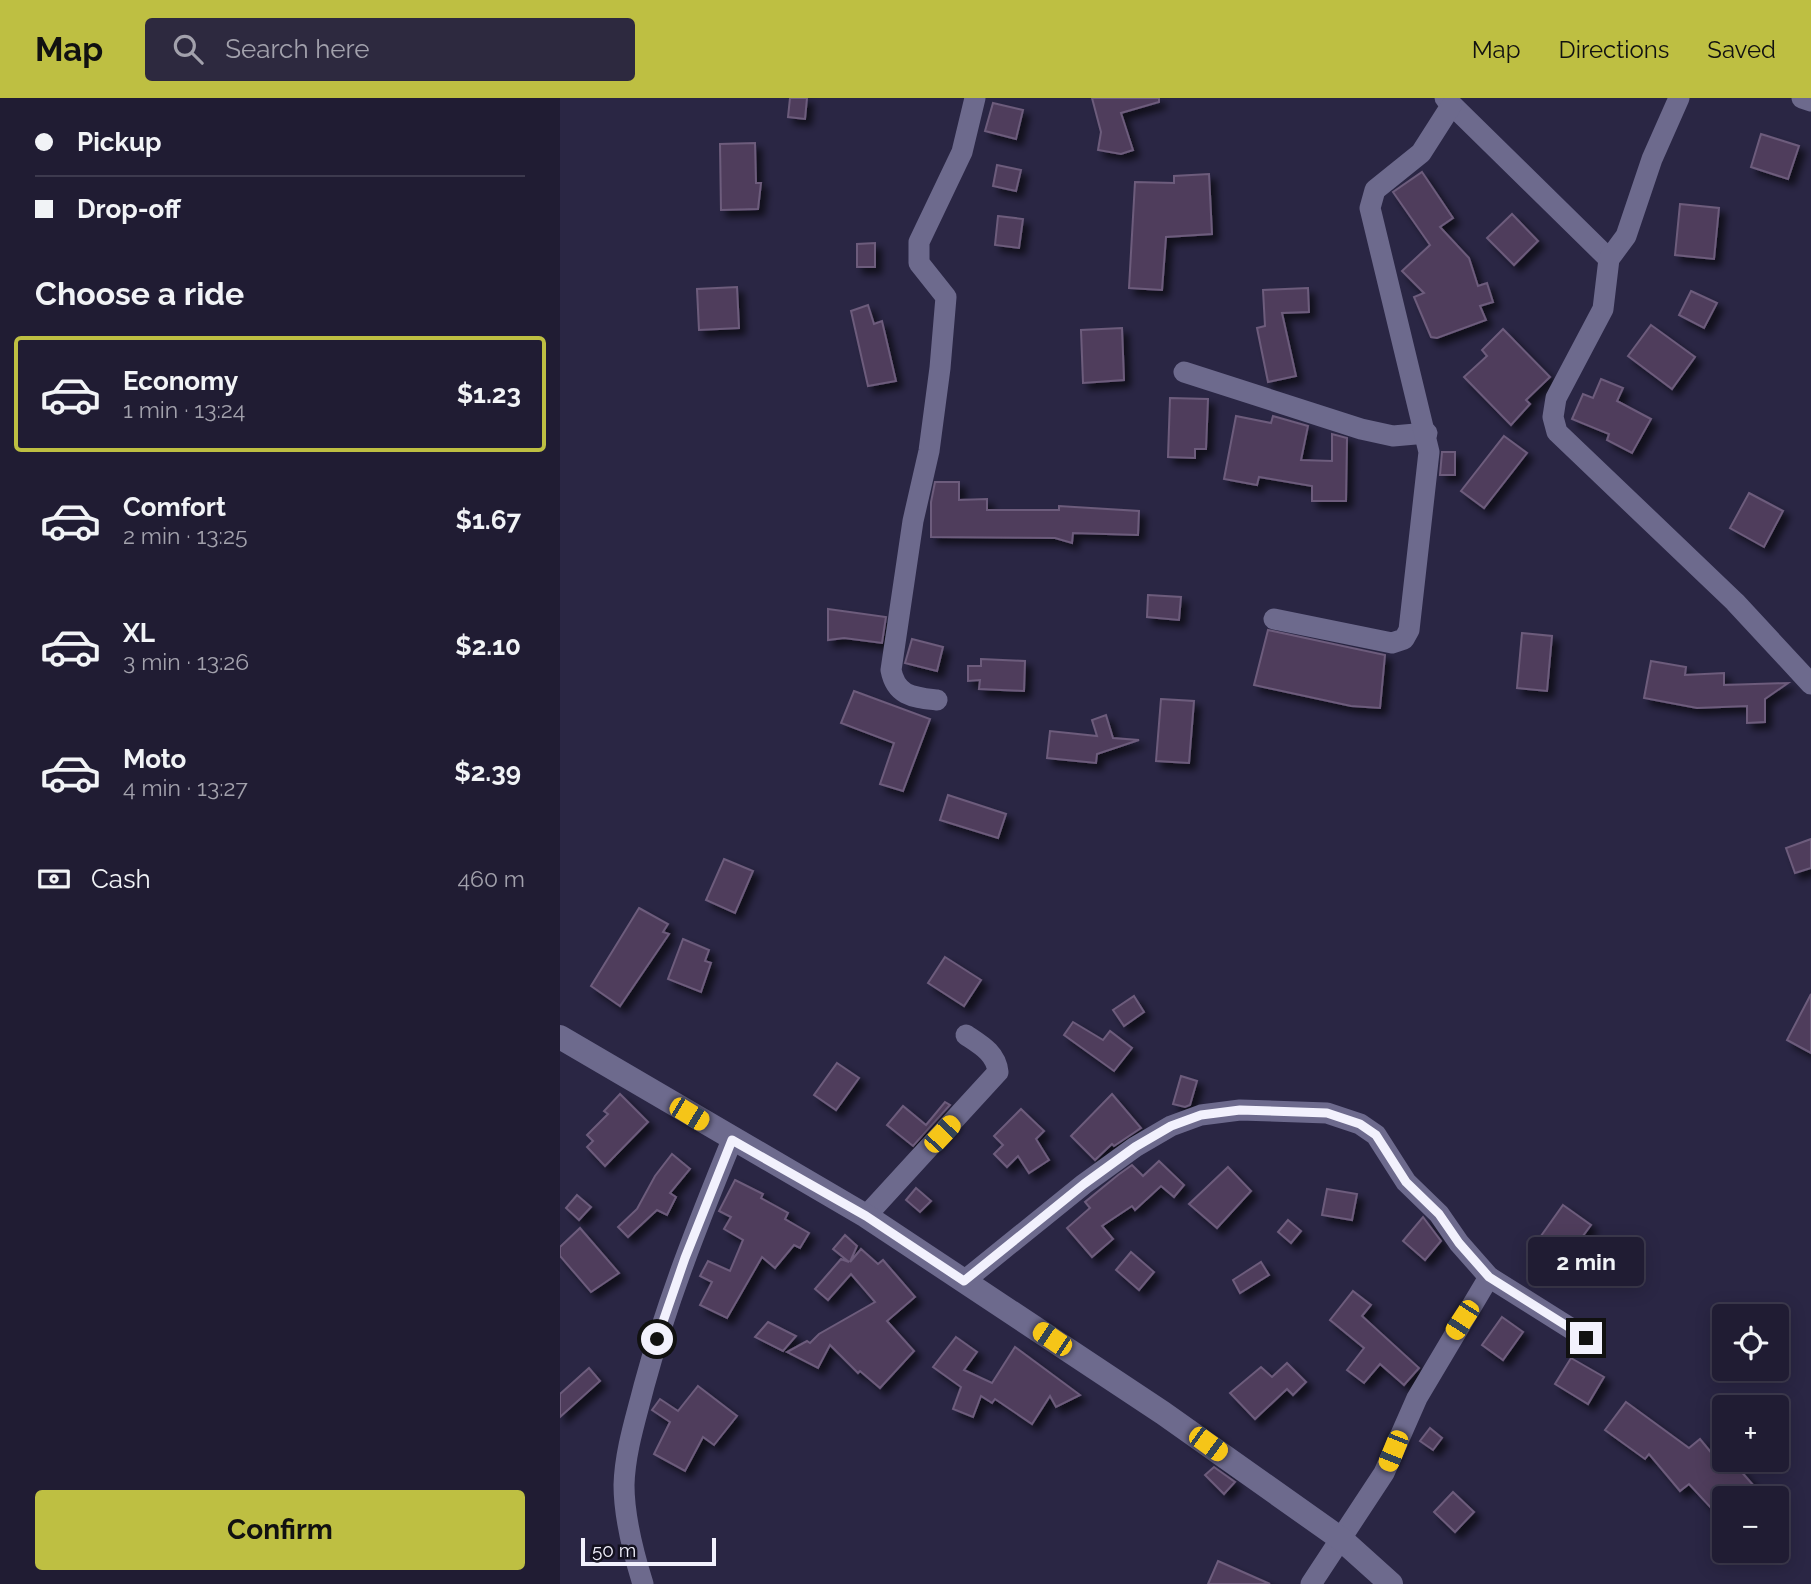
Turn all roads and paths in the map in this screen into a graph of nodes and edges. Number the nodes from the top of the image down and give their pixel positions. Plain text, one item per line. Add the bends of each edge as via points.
1 (975, 98) edge
2 (1679, 98) edge
3 (1802, 98) edge
4 (1811, 101) edge
5 (1448, 102) edge
6 (1609, 259) junction
7 (1184, 372) dead end
8 (1427, 433) junction
9 (1274, 619) dead end
10 (1811, 684) edge
11 (937, 700) dead end
12 (966, 1035) dead end
13 (560, 1037) edge
14 (732, 1140) junction
15 (866, 1216) junction
16 (1489, 1277) junction
17 (964, 1281) junction
18 (1586, 1338) dead end
19 (1341, 1539) junction
20 (643, 1584) edge
21 (1311, 1584) edge
22 (1391, 1584) edge

1 - 11 street via 962,152 919,242 919,263 946,297 931,437 913,520 891,670 893,683 901,692
2 - 6 street via 1626,236
3 - 4 street
5 - 6 street
5 - 8 street via 1421,153 1375,190 1370,208
6 - 10 street via 1603,309 1556,398 1553,417 1557,432 1735,602
7 - 8 street via 1361,429 1393,436
8 - 9 street via 1429,472 1405,639 1392,643
12 - 15 street via 989,1051 998,1072
13 - 14 street
14 - 15 street
14 - 20 street via 661,1327 630,1438 624,1485 631,1546
15 - 17 street
16 - 17 street via 1439,1214 1406,1182 1376,1135 1360,1124 1327,1113 1240,1110 1201,1115 1135,1147
16 - 18 street
16 - 19 street via 1417,1398 1384,1473
17 - 19 street
19 - 21 street
19 - 22 street

